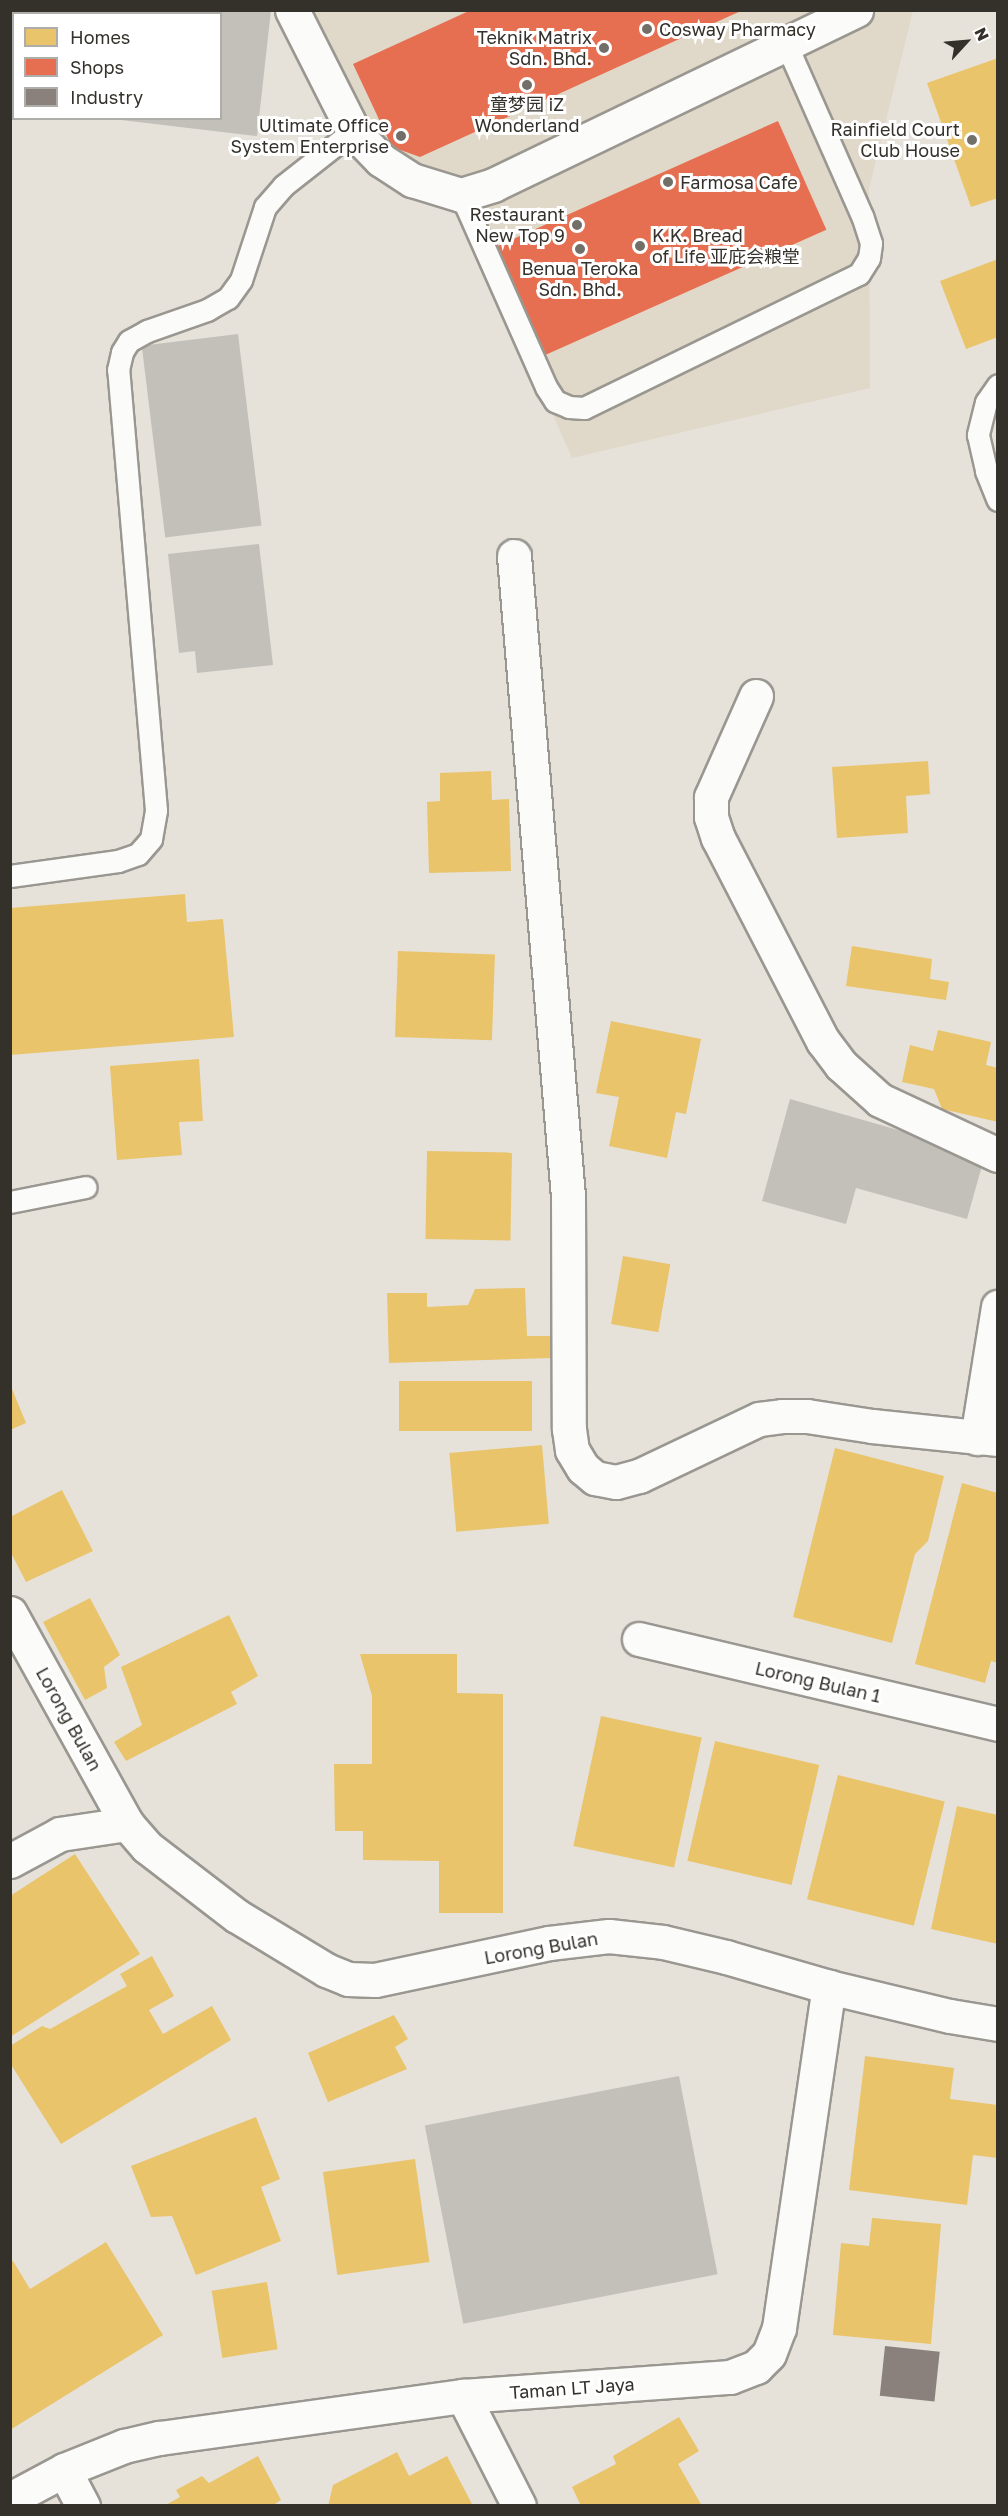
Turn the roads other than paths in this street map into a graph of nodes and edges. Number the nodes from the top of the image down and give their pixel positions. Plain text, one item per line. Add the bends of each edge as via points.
1 (292, 10) edge
2 (856, 10) edge
3 (787, 46) junction
4 (354, 130) junction
5 (461, 195) junction
6 (998, 385) edge
7 (998, 500) edge
8 (514, 556) dead end
9 (756, 696) dead end
10 (10, 876) edge
11 (998, 1155) edge
12 (86, 1187) dead end
13 (10, 1202) edge
14 (998, 1307) edge
15 (987, 1438) edge
16 (10, 1613) edge
17 (639, 1640) dead end
18 (998, 1724) edge
19 (127, 1824) junction
20 (10, 1861) edge
21 (829, 1987) junction
22 (998, 2024) edge
23 (463, 2396) junction
24 (64, 2470) junction
25 (10, 2499) edge
26 (83, 2505) edge
27 (519, 2505) edge

1 - 4 street
2 - 3 street
3 - 5 street via 493,185
3 - 5 lane via 862,216 871,243 868,258 859,274 584,408 555,401 546,387
4 - 5 street via 381,160 412,180
4 - 10 lane via 283,186 265,207 241,280 228,298 207,310 147,331 129,341 122,352 118,370 156,810 152,839 138,854 118,861
6 - 7 lane via 986,402 978,435
8 - 15 street via 568,1196 569,1429 573,1450 583,1468 596,1478 616,1482 639,1476 759,1419 782,1416
9 - 11 street via 711,796 711,817 718,838 823,1041 841,1065 880,1101
12 - 13 lane
14 - 15 street
16 - 19 street, Lorong Bulan
17 - 18 street, Lorong Bulan 1
19 - 20 street via 60,1834
19 - 21 street, Lorong Bulan via 147,1847 237,1916 326,1970 348,1979 375,1980 549,1942 609,1936 663,1942
21 - 22 street, Lorong Bulan
21 - 23 street, Taman LT Jaya via 779,2328 769,2354 756,2367 730,2377
23 - 24 street, Taman LT Jaya via 160,2438 124,2446
23 - 27 street
24 - 25 street, Taman LT Jaya
24 - 26 street

